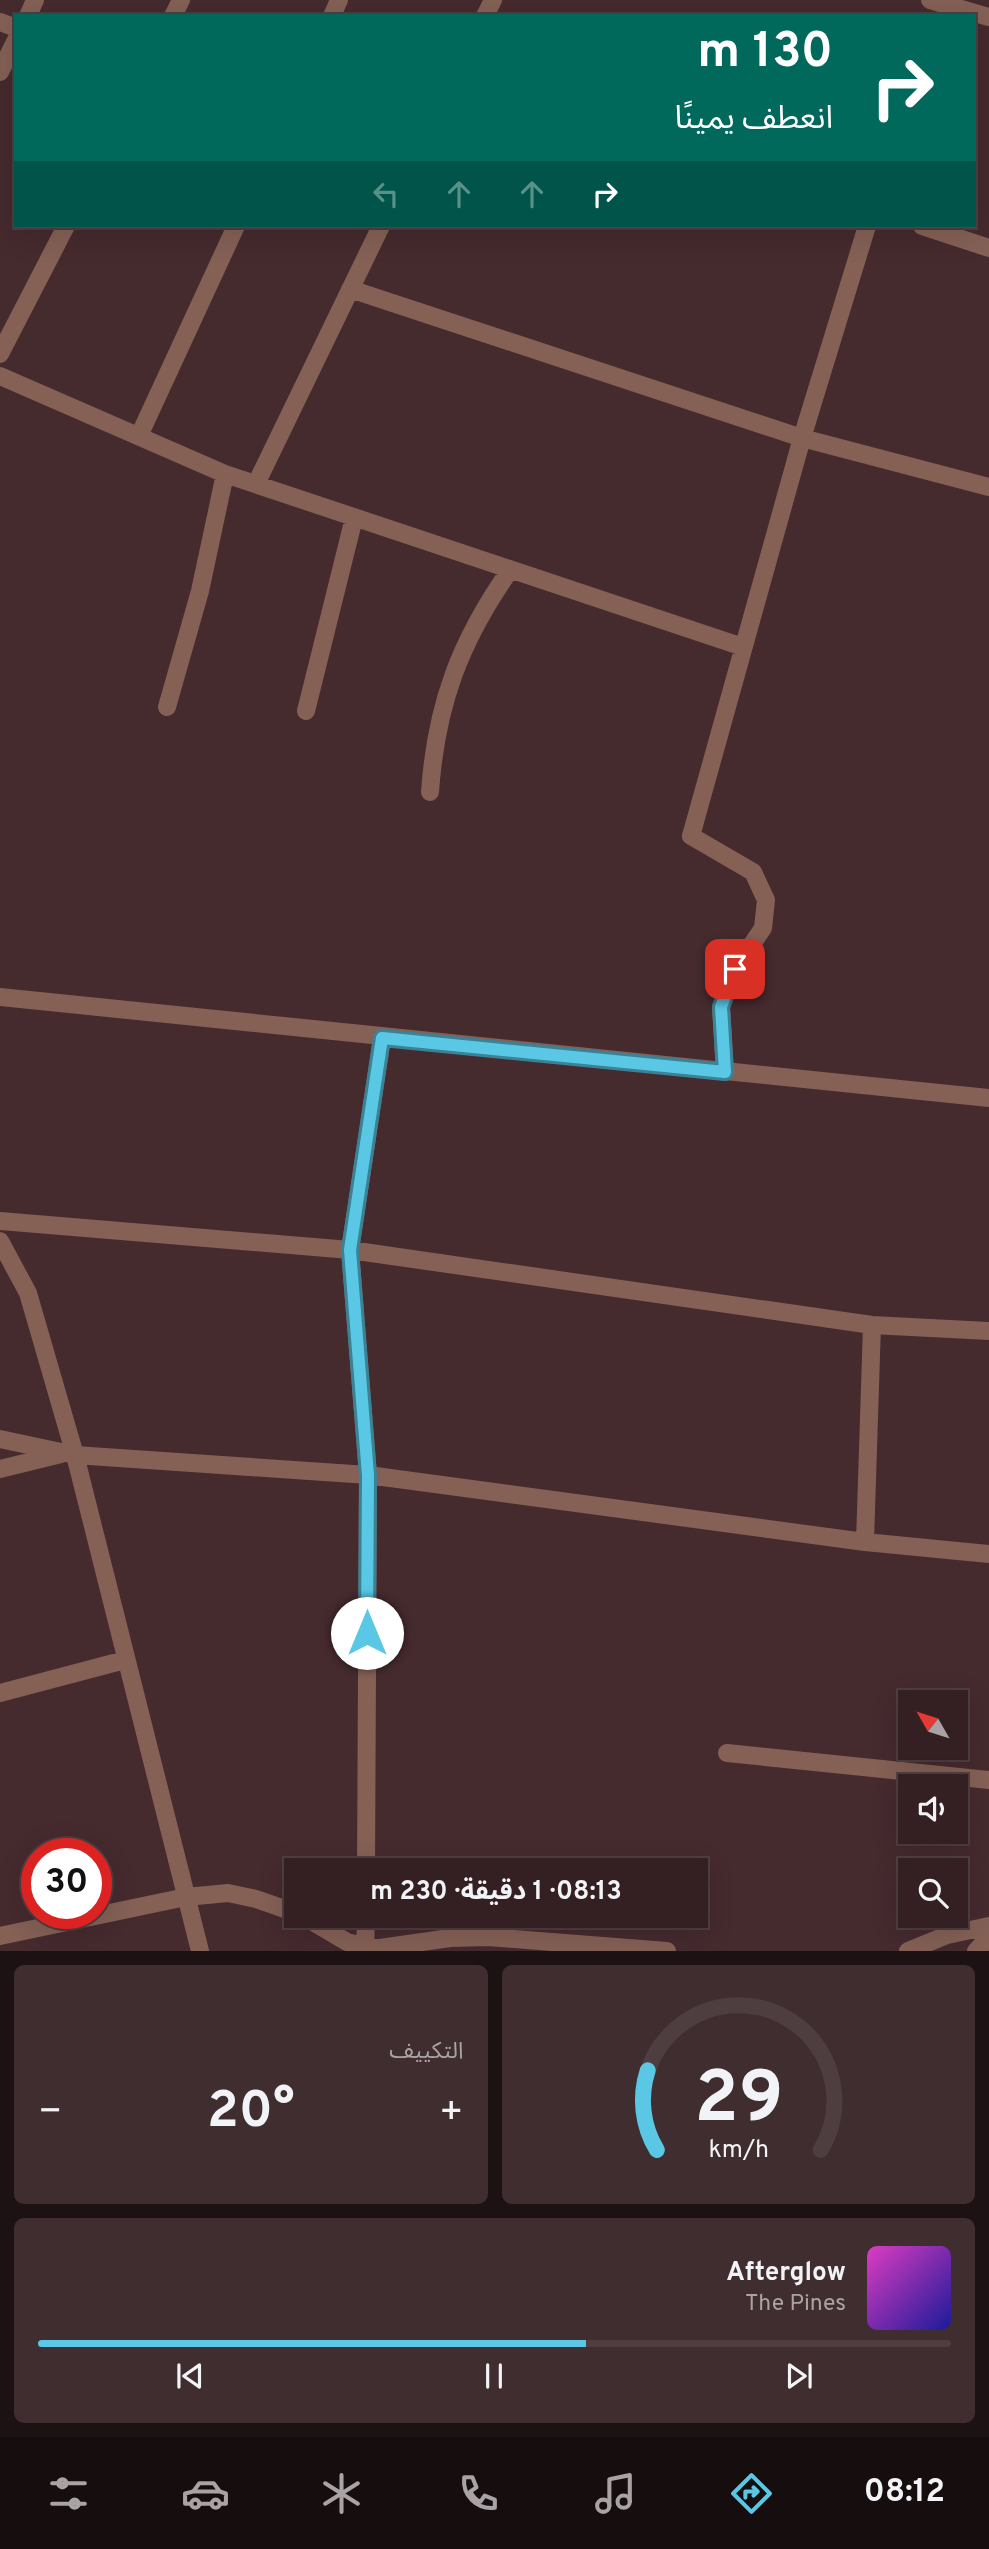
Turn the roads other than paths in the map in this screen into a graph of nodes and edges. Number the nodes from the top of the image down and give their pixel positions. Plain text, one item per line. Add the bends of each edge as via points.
1 (940, 7) edge
2 (989, 16) edge
3 (14, 44) edge
4 (0, 72) edge
5 (65, 228) edge
6 (235, 228) edge
7 (380, 228) edge
8 (866, 228) edge
9 (928, 228) edge
10 (989, 248) edge
11 (350, 289) junction
12 (0, 354) edge
13 (0, 376) edge
14 (139, 436) junction
15 (802, 438) junction
16 (226, 474) junction
17 (256, 484) junction
18 (989, 487) edge
19 (354, 518) junction
20 (510, 570) junction
21 (743, 647) junction
22 (167, 707) dead end
23 (306, 711) dead end
24 (430, 792) dead end
25 (0, 997) edge
26 (382, 1038) junction
27 (725, 1072) junction
28 (989, 1098) edge
29 (0, 1221) edge
30 (0, 1241) edge
31 (350, 1250) junction
32 (872, 1325) junction
33 (989, 1331) edge
34 (0, 1439) edge
35 (70, 1454) junction
36 (0, 1469) edge
37 (368, 1475) junction
38 (865, 1542) junction
39 (989, 1554) edge
40 (125, 1660) junction
41 (0, 1692) edge
42 (727, 1753) dead end
43 (989, 1780) edge
44 (366, 1858) edge
45 (186, 1897) junction
46 (284, 1909) edge
47 (989, 1926) edge
48 (323, 1928) edge
49 (366, 1928) edge
50 (0, 1936) edge
51 (989, 1937) edge
52 (365, 1949) edge
53 (200, 1951) edge
54 (667, 1951) edge
55 (908, 1951) edge
56 (975, 1951) edge

1 - 2 street
3 - 4 street
5 - 12 street
6 - 14 street
7 - 11 street
8 - 15 street
9 - 10 street
11 - 15 street
11 - 17 street
13 - 14 street
14 - 16 street
15 - 18 street
15 - 21 street
16 - 17 street
16 - 22 street via 200,592
17 - 19 street
19 - 20 street
19 - 23 street
20 - 21 street
20 - 24 street via 458,659 438,724
21 - 27 street via 691,836 753,872 766,900 763,928 735,969 721,1007
25 - 26 street
26 - 27 street
26 - 31 street
27 - 28 street
29 - 31 street
30 - 35 street via 28,1293
31 - 32 street
31 - 37 street
32 - 33 street
32 - 38 street
34 - 35 street
35 - 36 street
35 - 37 street
35 - 40 street
37 - 38 street
37 - 44 street
38 - 39 street
40 - 41 street
40 - 45 street
42 - 43 street
45 - 46 street via 228,1893
45 - 50 street
45 - 53 street
47 - 55 street via 947,1935
48 - 52 street
49 - 52 street
51 - 56 street
52 - 54 street via 488,1937

